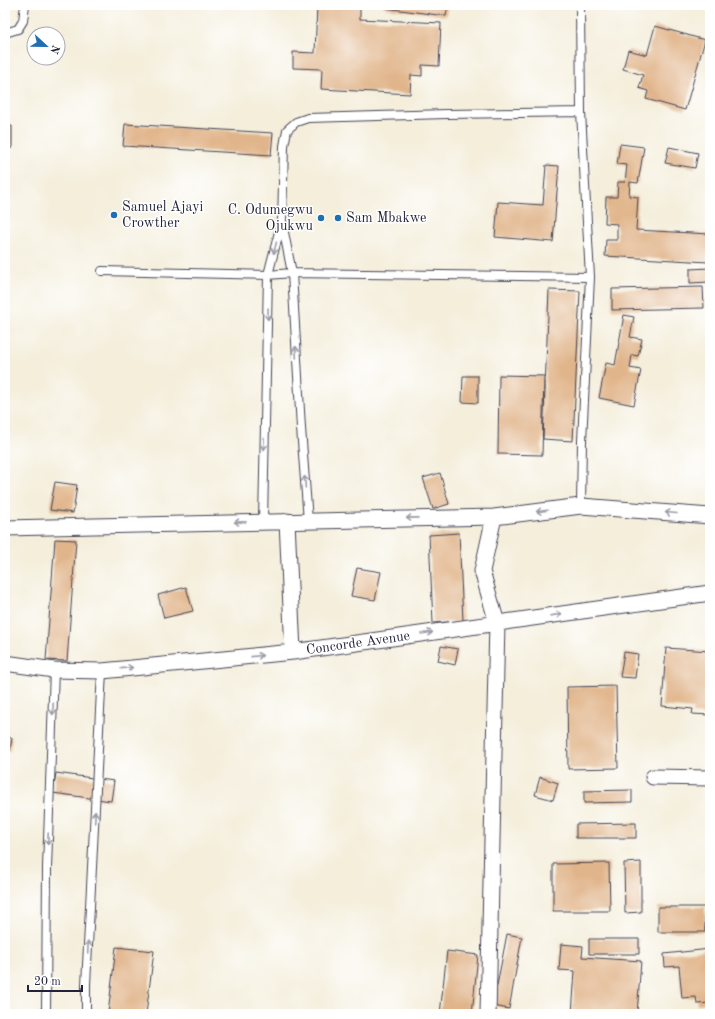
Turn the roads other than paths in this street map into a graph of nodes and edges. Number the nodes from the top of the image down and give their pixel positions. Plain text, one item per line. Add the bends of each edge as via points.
1 (26, 5) edge
2 (580, 5) edge
3 (5, 33) edge
4 (581, 112) junction
5 (282, 222) junction
6 (102, 272) dead end
7 (292, 273) junction
8 (268, 275) junction
9 (590, 277) junction
10 (581, 506) junction
11 (710, 516) edge
12 (494, 517) junction
13 (287, 521) junction
14 (308, 521) junction
15 (262, 522) junction
16 (5, 528) edge
17 (710, 593) edge
18 (497, 623) junction
19 (293, 652) junction
20 (5, 663) edge
21 (54, 670) junction
22 (102, 671) junction
23 (653, 777) dead end
24 (710, 778) edge
25 (46, 1014) edge
26 (86, 1014) edge
27 (488, 1014) edge

1 - 3 lane via 23,21 18,29
2 - 4 lane
4 - 5 lane via 308,118 296,122 287,130 284,146
4 - 9 lane
5 - 7 lane
5 -> 8 lane
6 - 8 lane
7 - 8 lane
7 - 9 lane
14 -> 7 lane
8 -> 15 lane
9 - 10 lane
11 -> 10 street
10 -> 12 street
12 -> 14 street
12 - 18 street via 482,571
13 - 14 street
13 - 15 street
13 - 19 street
15 -> 16 street
18 -> 17 street, Concorde Avenue
19 -> 18 street, Concorde Avenue
18 - 27 street
22 -> 19 street, Concorde Avenue
20 - 21 street, Concorde Avenue
21 - 22 street, Concorde Avenue
21 -> 25 lane via 47,868
26 -> 22 lane
23 - 24 street

